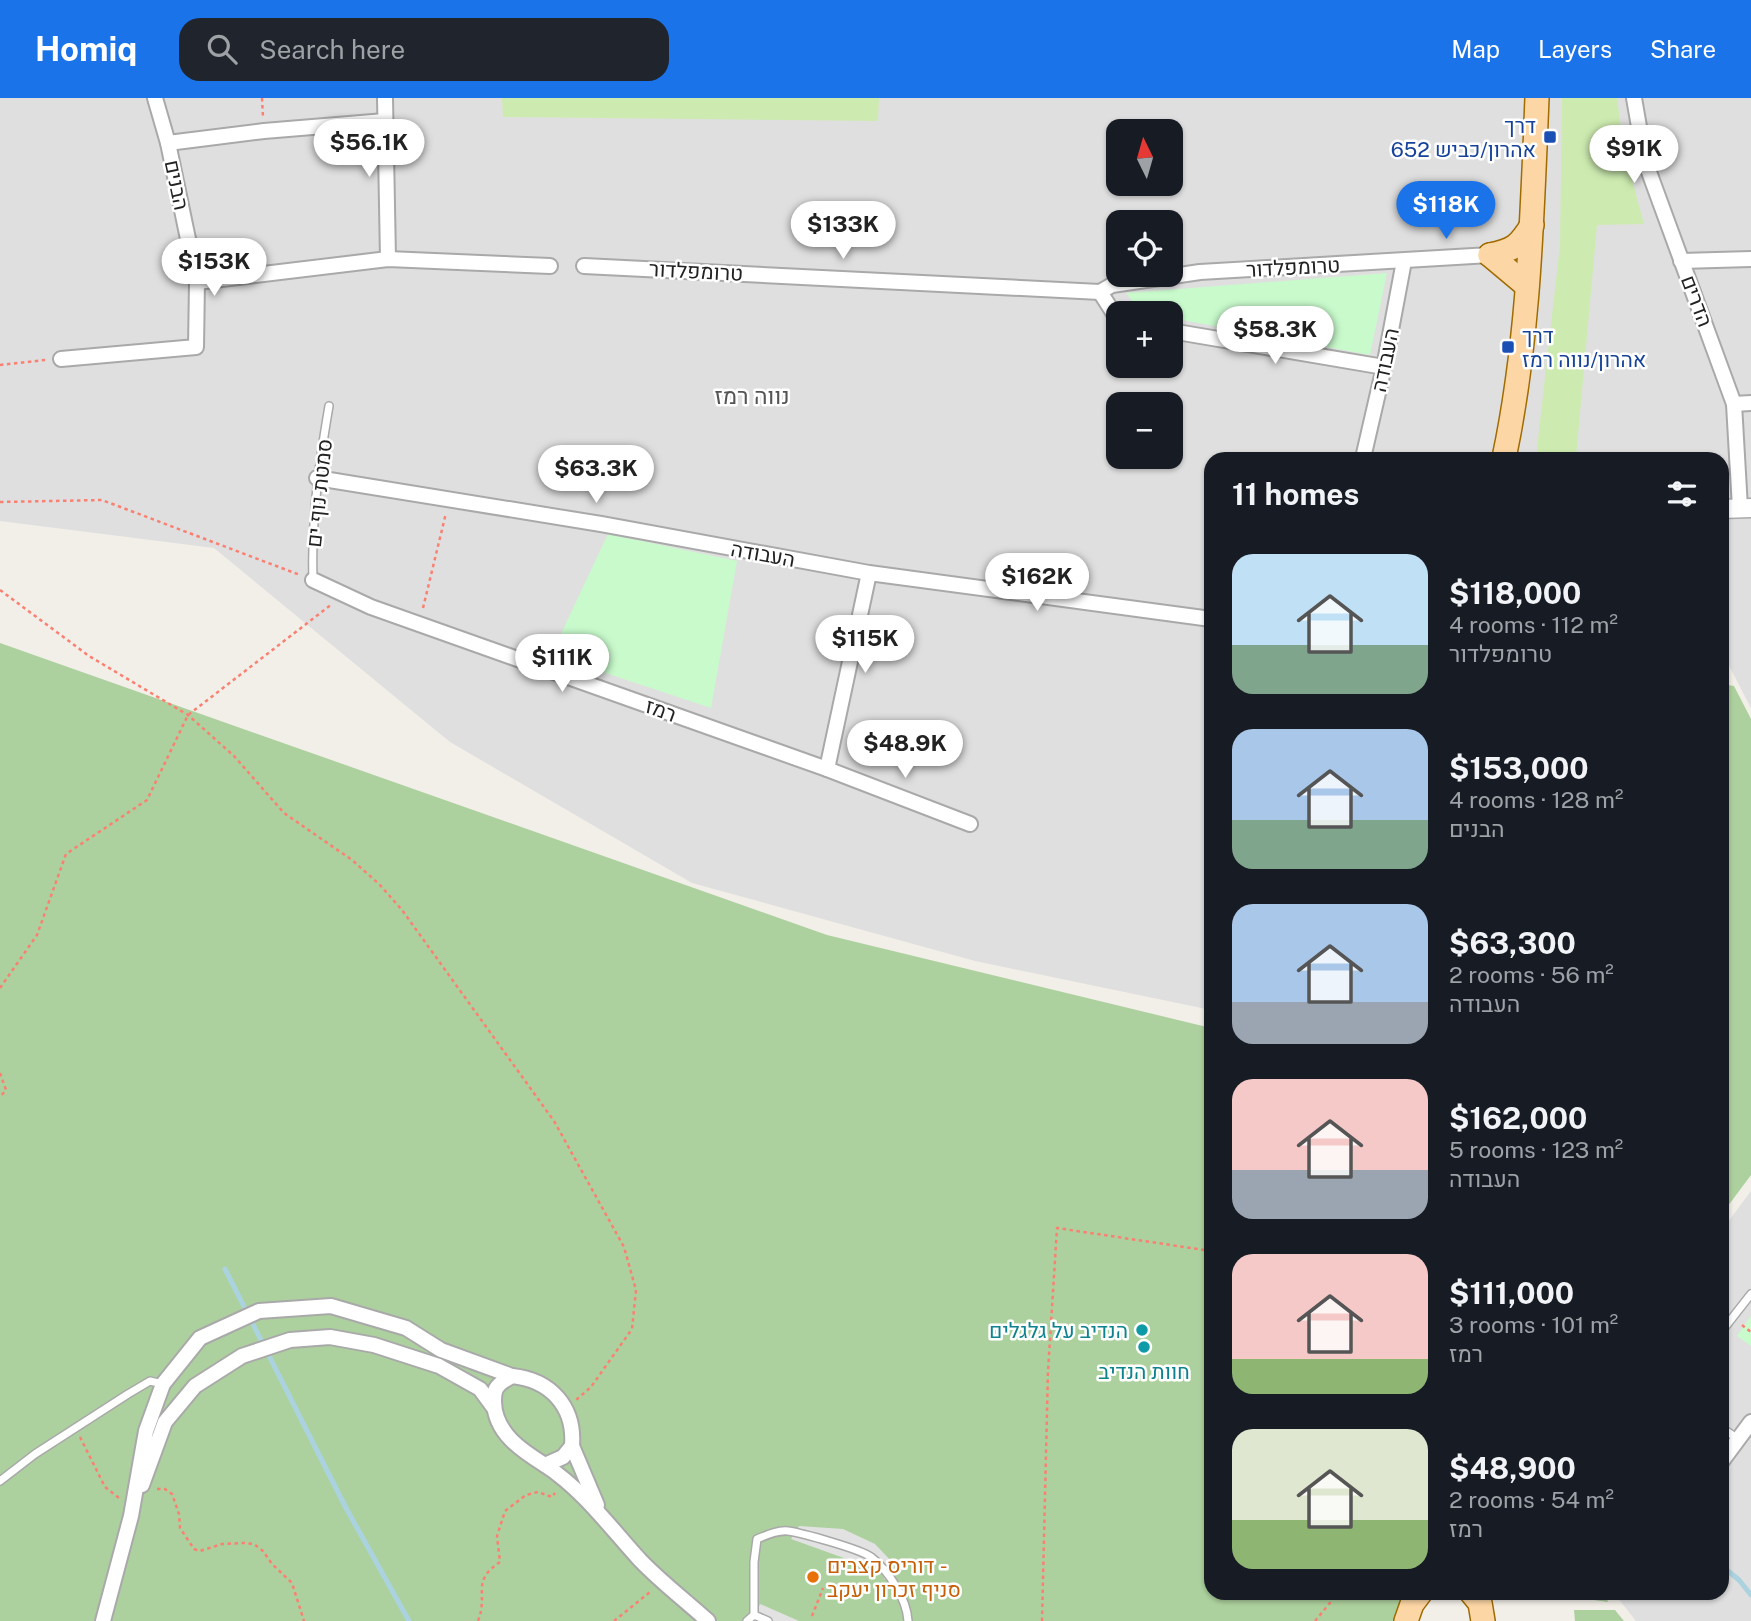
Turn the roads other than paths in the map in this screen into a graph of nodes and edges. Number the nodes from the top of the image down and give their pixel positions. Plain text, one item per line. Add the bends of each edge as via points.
1 (155, 98) edge
2 (385, 98) edge
3 (1537, 98) edge
4 (1634, 98) edge
5 (385, 121) junction
6 (168, 143) junction
7 (1532, 225) junction
8 (1490, 255) junction
9 (388, 259) junction
10 (1751, 259) edge
11 (1404, 261) junction
12 (1681, 261) junction
13 (550, 266) dead end
14 (584, 266) dead end
15 (197, 282) junction
16 (1527, 286) junction
17 (1100, 292) junction
18 (1106, 301) edge
19 (1183, 333) edge
20 (61, 359) road end
21 (1384, 367) junction
22 (1751, 403) edge
23 (1734, 404) junction
24 (329, 407) dead end
25 (1515, 408) junction
26 (1364, 452) edge
27 (1505, 452) edge
28 (1518, 452) edge
29 (317, 478) junction
30 (1738, 508) edge
31 (869, 573) junction
32 (313, 580) joint
33 (1204, 618) edge
34 (827, 769) junction
35 (970, 824) dead end
36 (1751, 1294) edge
37 (1729, 1322) edge
38 (512, 1376) junction
39 (163, 1384) junction
40 (494, 1408) junction
41 (1751, 1422) edge
42 (1729, 1433) edge
43 (1738, 1439) junction
44 (572, 1446) junction
45 (1729, 1451) edge
46 (545, 1465) junction
47 (0, 1481) edge
48 (132, 1510) junction
49 (600, 1512) junction
50 (1415, 1600) edge
51 (1478, 1600) edge
52 (754, 1615) junction
53 (103, 1621) edge
54 (708, 1621) edge
55 (747, 1621) edge
56 (768, 1621) edge
57 (908, 1621) edge
58 (1406, 1621) edge
59 (1483, 1621) edge

1 - 6 street, הבנים
2 - 5 street
3 - 7 main road
4 - 12 street, הדרים via 1644,161
5 - 6 street
5 - 9 street
6 - 15 street, הבנים
7 - 8 main road via 1521,243
7 - 16 main road
8 - 11 street, טרומפלדור
8 - 16 main road
9 - 13 street
9 - 15 street
10 - 12 street
11 - 17 street, טרומפלדור via 1200,272 1112,285
11 - 21 street, העבודה
12 - 23 street, הדרים
14 - 17 street, טרומפלדור
15 - 20 street, הבנים via 196,346
16 - 25 main road
17 - 18 street
19 - 21 street
21 - 26 street, העבודה
22 - 23 street
23 - 30 street, הדרים
24 - 29 lane, סמטת נוף ים
25 - 27 main road
25 - 28 main road
29 - 31 street, העבודה
29 - 32 lane, סמטת נוף ים
31 - 33 street, העבודה
31 - 34 street
32 - 34 street, רמז via 420,625
34 - 35 street, רמז
36 - 37 lane
38 - 39 street via 441,1350 406,1328 331,1306 247,1315 200,1338
38 - 40 street via 496,1387
38 - 44 street via 544,1385 566,1408 574,1429
39 - 47 lane via 150,1381 34,1454
39 - 48 street via 146,1431
40 - 46 street via 513,1444
40 - 48 street via 480,1389 439,1366 374,1345 330,1337 265,1347 195,1386 165,1422
41 - 43 street
42 - 43 lane
43 - 45 street
44 - 46 street via 563,1457
44 - 49 street
46 - 49 street
48 - 53 street
49 - 54 street via 640,1560
50 - 58 main road
51 - 59 main road
52 - 55 lane
52 - 56 lane
52 - 57 lane via 757,1539 788,1531 869,1556 888,1575 908,1612

